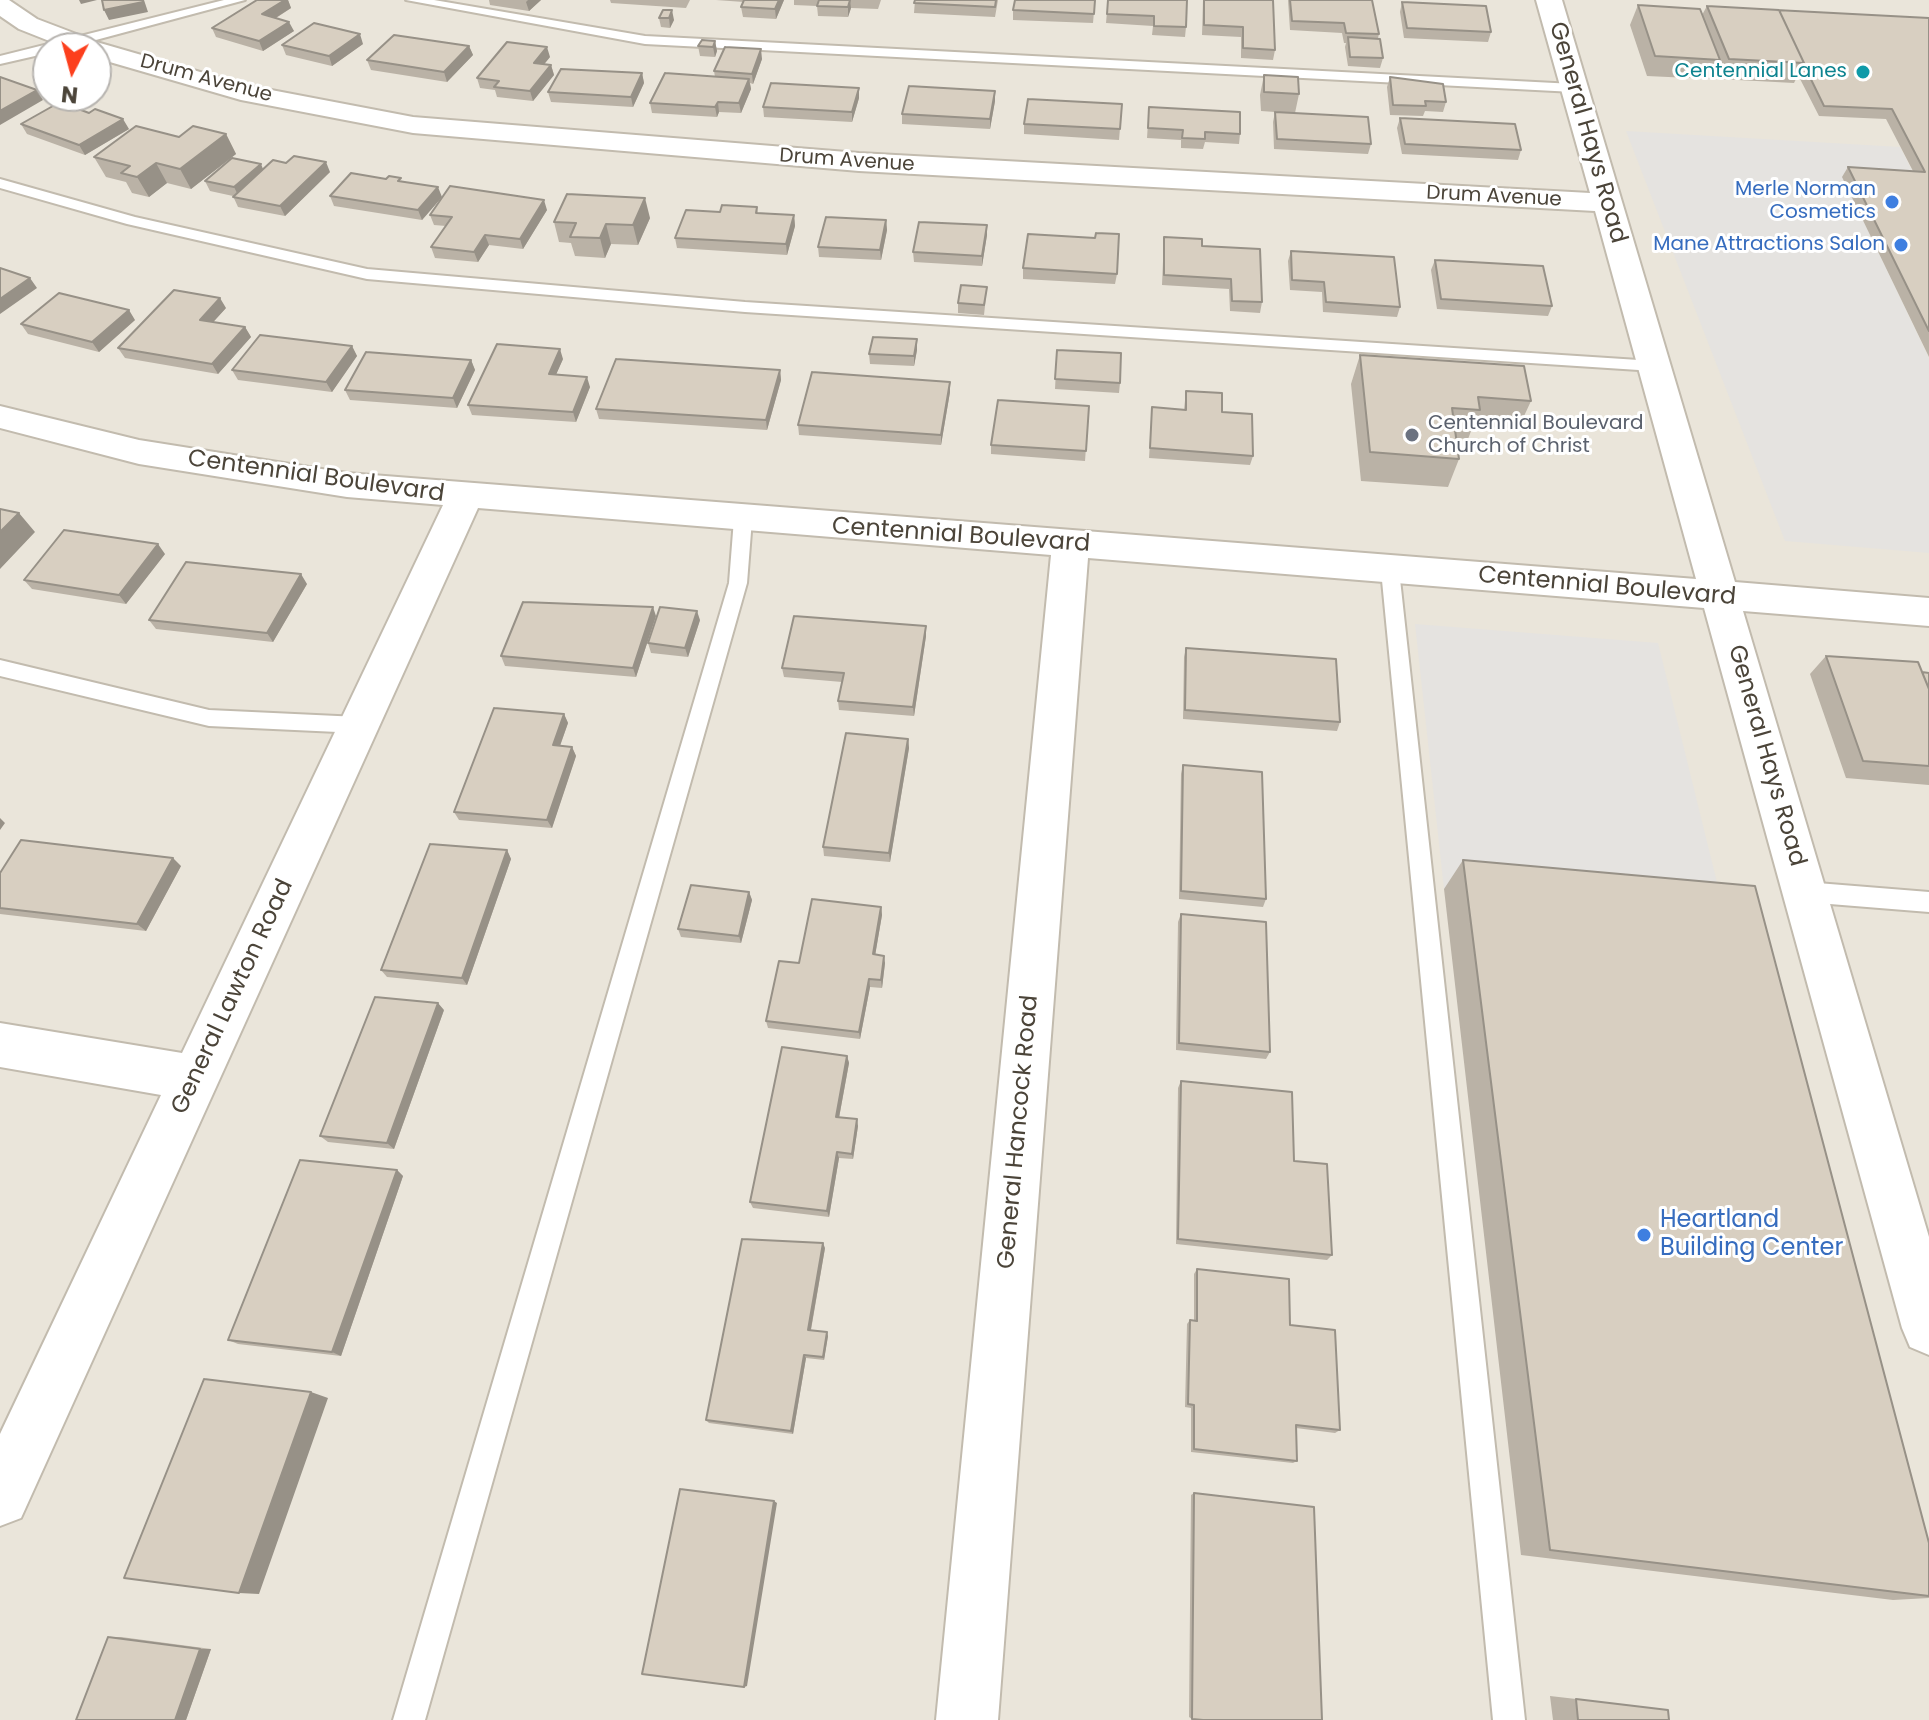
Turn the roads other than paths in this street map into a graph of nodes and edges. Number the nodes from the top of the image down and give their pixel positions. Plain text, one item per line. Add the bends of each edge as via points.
1 (239, 0) edge
2 (412, 0) edge
3 (1549, 0) edge
4 (0, 5) edge
5 (43, 32) edge
6 (112, 36) edge
7 (32, 54) edge
8 (112, 58) edge
9 (0, 60) edge
10 (1574, 88) junction
11 (0, 183) edge
12 (1607, 203) junction
13 (1654, 366) junction
14 (0, 417) edge
15 (465, 497) junction
16 (743, 519) junction
17 (1071, 544) junction
18 (1390, 570) junction
19 (1721, 596) junction
20 (1929, 612) edge
21 (0, 668) edge
22 (359, 725) junction
23 (1805, 892) junction
24 (1929, 902) edge
25 (0, 1045) edge
26 (195, 1078) junction
27 (1929, 1328) edge
28 (0, 1497) edge
29 (409, 1720) edge
30 (967, 1720) edge
31 (1509, 1720) edge

1 - 6 lane
2 - 10 lane via 645,40
3 - 10 street, General Hays Road
4 - 5 street, Drum Avenue
7 - 9 lane
8 - 12 street, Drum Avenue via 241,92 413,125 859,162
10 - 12 street, General Hays Road
11 - 13 lane via 132,221 367,274 745,307
12 - 13 street, General Hays Road
13 - 19 street, General Hays Road
14 - 15 street, Centennial Boulevard via 231,469
15 - 16 street, Centennial Boulevard
15 - 22 street, General Lawton Road
16 - 17 street, Centennial Boulevard
16 - 29 lane via 738,583
17 - 18 street, Centennial Boulevard
17 - 30 street, General Hancock Road
18 - 19 street, Centennial Boulevard
18 - 31 lane
19 - 20 street, Centennial Boulevard
19 - 23 street, General Hays Road
21 - 22 lane via 209,718
22 - 26 street, General Lawton Road
23 - 24 lane
23 - 27 street, General Hays Road
25 - 26 street
26 - 28 street, General Lawton Road

